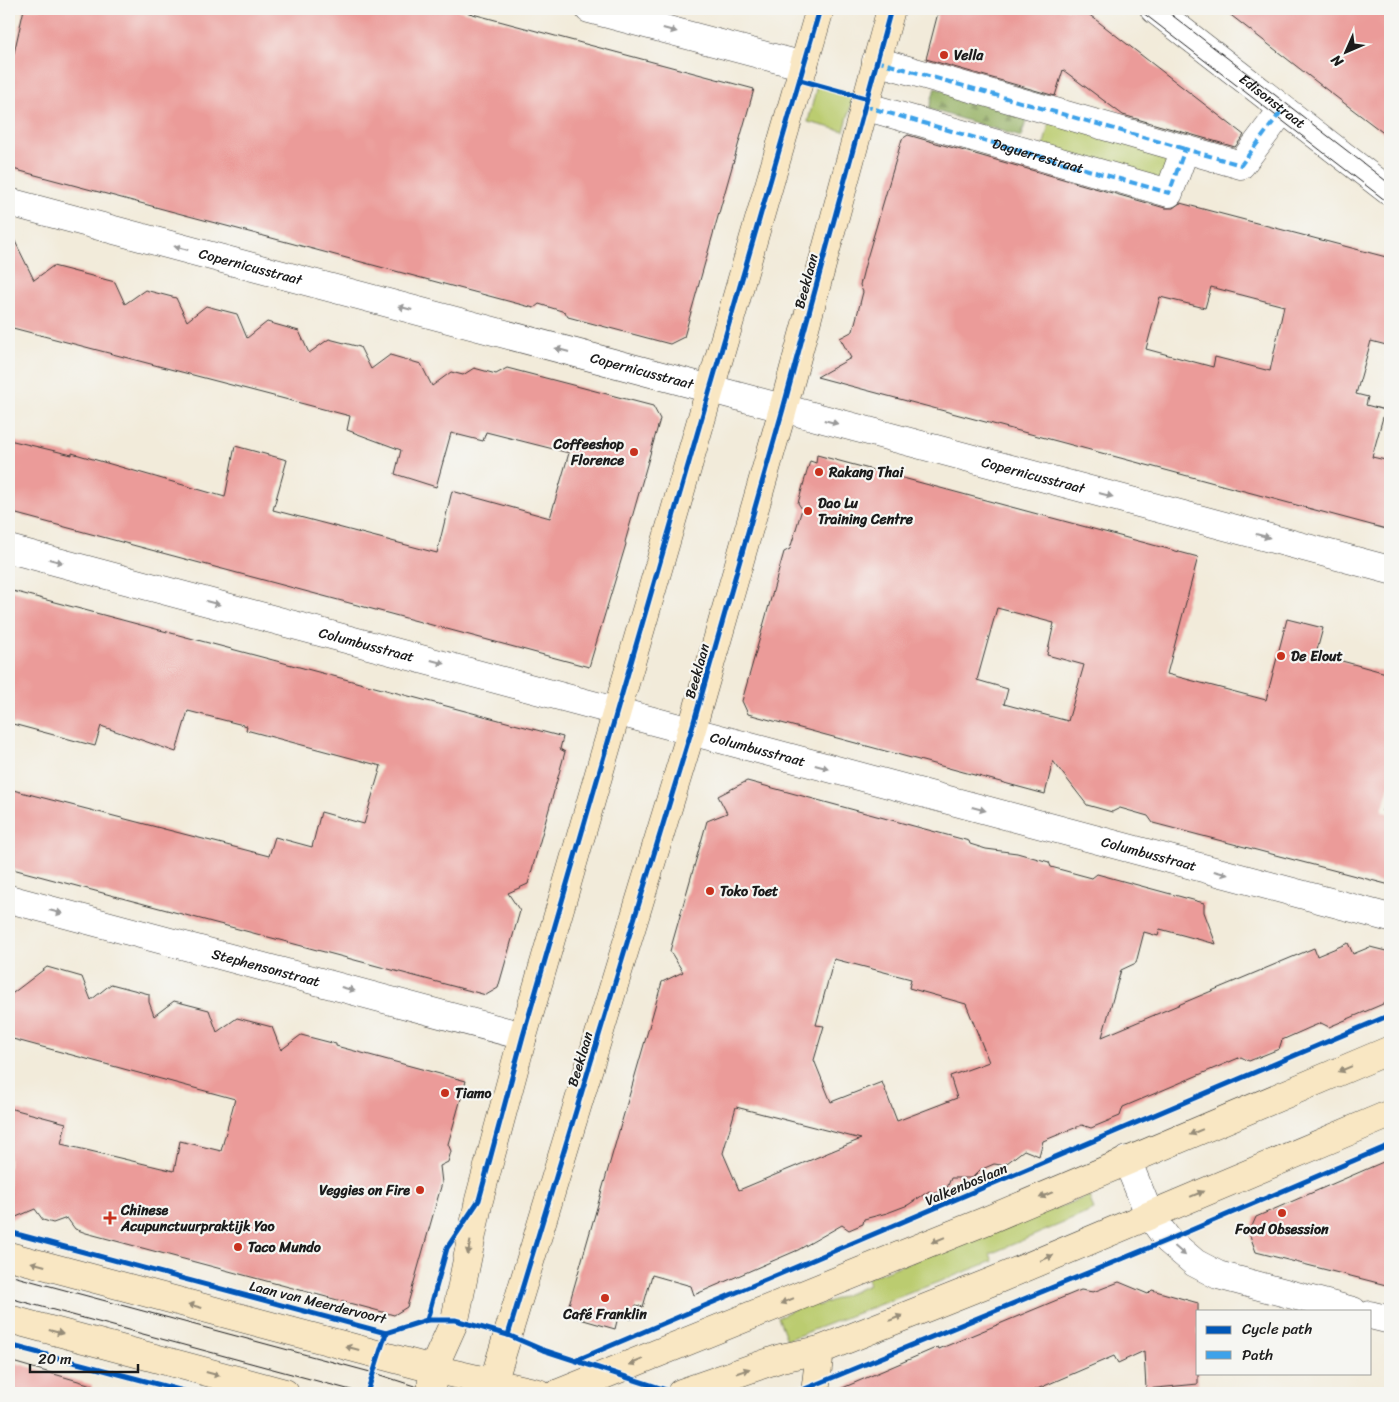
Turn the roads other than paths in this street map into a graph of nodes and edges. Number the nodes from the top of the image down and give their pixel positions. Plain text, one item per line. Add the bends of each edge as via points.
1 (589, 9) edge
2 (820, 9) edge
3 (891, 9) edge
4 (1154, 9) edge
5 (876, 61) junction
6 (804, 66) junction
7 (864, 106) junction
8 (1283, 109) junction
9 (1185, 150) junction
10 (1390, 192) edge
11 (9, 202) edge
12 (711, 390) junction
13 (783, 410) junction
14 (9, 549) edge
15 (1390, 570) edge
16 (618, 711) junction
17 (691, 732) junction
18 (9, 899) edge
19 (1390, 918) edge
20 (524, 1036) junction
21 (1390, 1050) edge
22 (1390, 1114) edge
23 (1127, 1160) junction
24 (1149, 1214) junction
25 (9, 1256) edge
26 (1349, 1310) edge
27 (1372, 1316) edge
28 (9, 1319) edge
29 (1390, 1320) edge
30 (820, 1350) junction
31 (432, 1381) edge
32 (492, 1387) edge
33 (285, 1393) edge
34 (538, 1393) edge
35 (558, 1393) edge
36 (681, 1393) edge
37 (815, 1393) edge

1 -> 6 street
2 - 6 street
3 - 5 street, Beeklaan
4 - 8 street, Edisonstraat
5 - 7 street, Beeklaan
5 - 9 street
6 - 12 street
7 - 9 street, Daguerrestraat via 1168,193
7 - 13 street, Beeklaan
8 - 9 street via 1241,165
8 - 10 street, Edisonstraat
12 -> 11 street, Copernicusstraat
12 - 13 street, Copernicusstraat
12 - 16 street
13 -> 15 street, Copernicusstraat
13 - 17 street, Beeklaan
14 -> 16 street, Columbusstraat
16 - 17 street, Columbusstraat
16 - 20 street
17 -> 19 street, Columbusstraat
17 - 32 street, Beeklaan
18 -> 20 street, Stephensonstraat
20 -> 31 street via 478,1200 455,1320
21 -> 23 street
24 -> 22 street
23 - 24 street
23 -> 35 street via 983,1222
24 -> 26 street via 1168,1240 1195,1263 1218,1275
30 -> 24 street via 996,1280
31 -> 25 street
27 - 29 street
28 -> 33 street
36 -> 30 street via 780,1358
30 - 37 street
31 - 32 street
32 - 34 street

